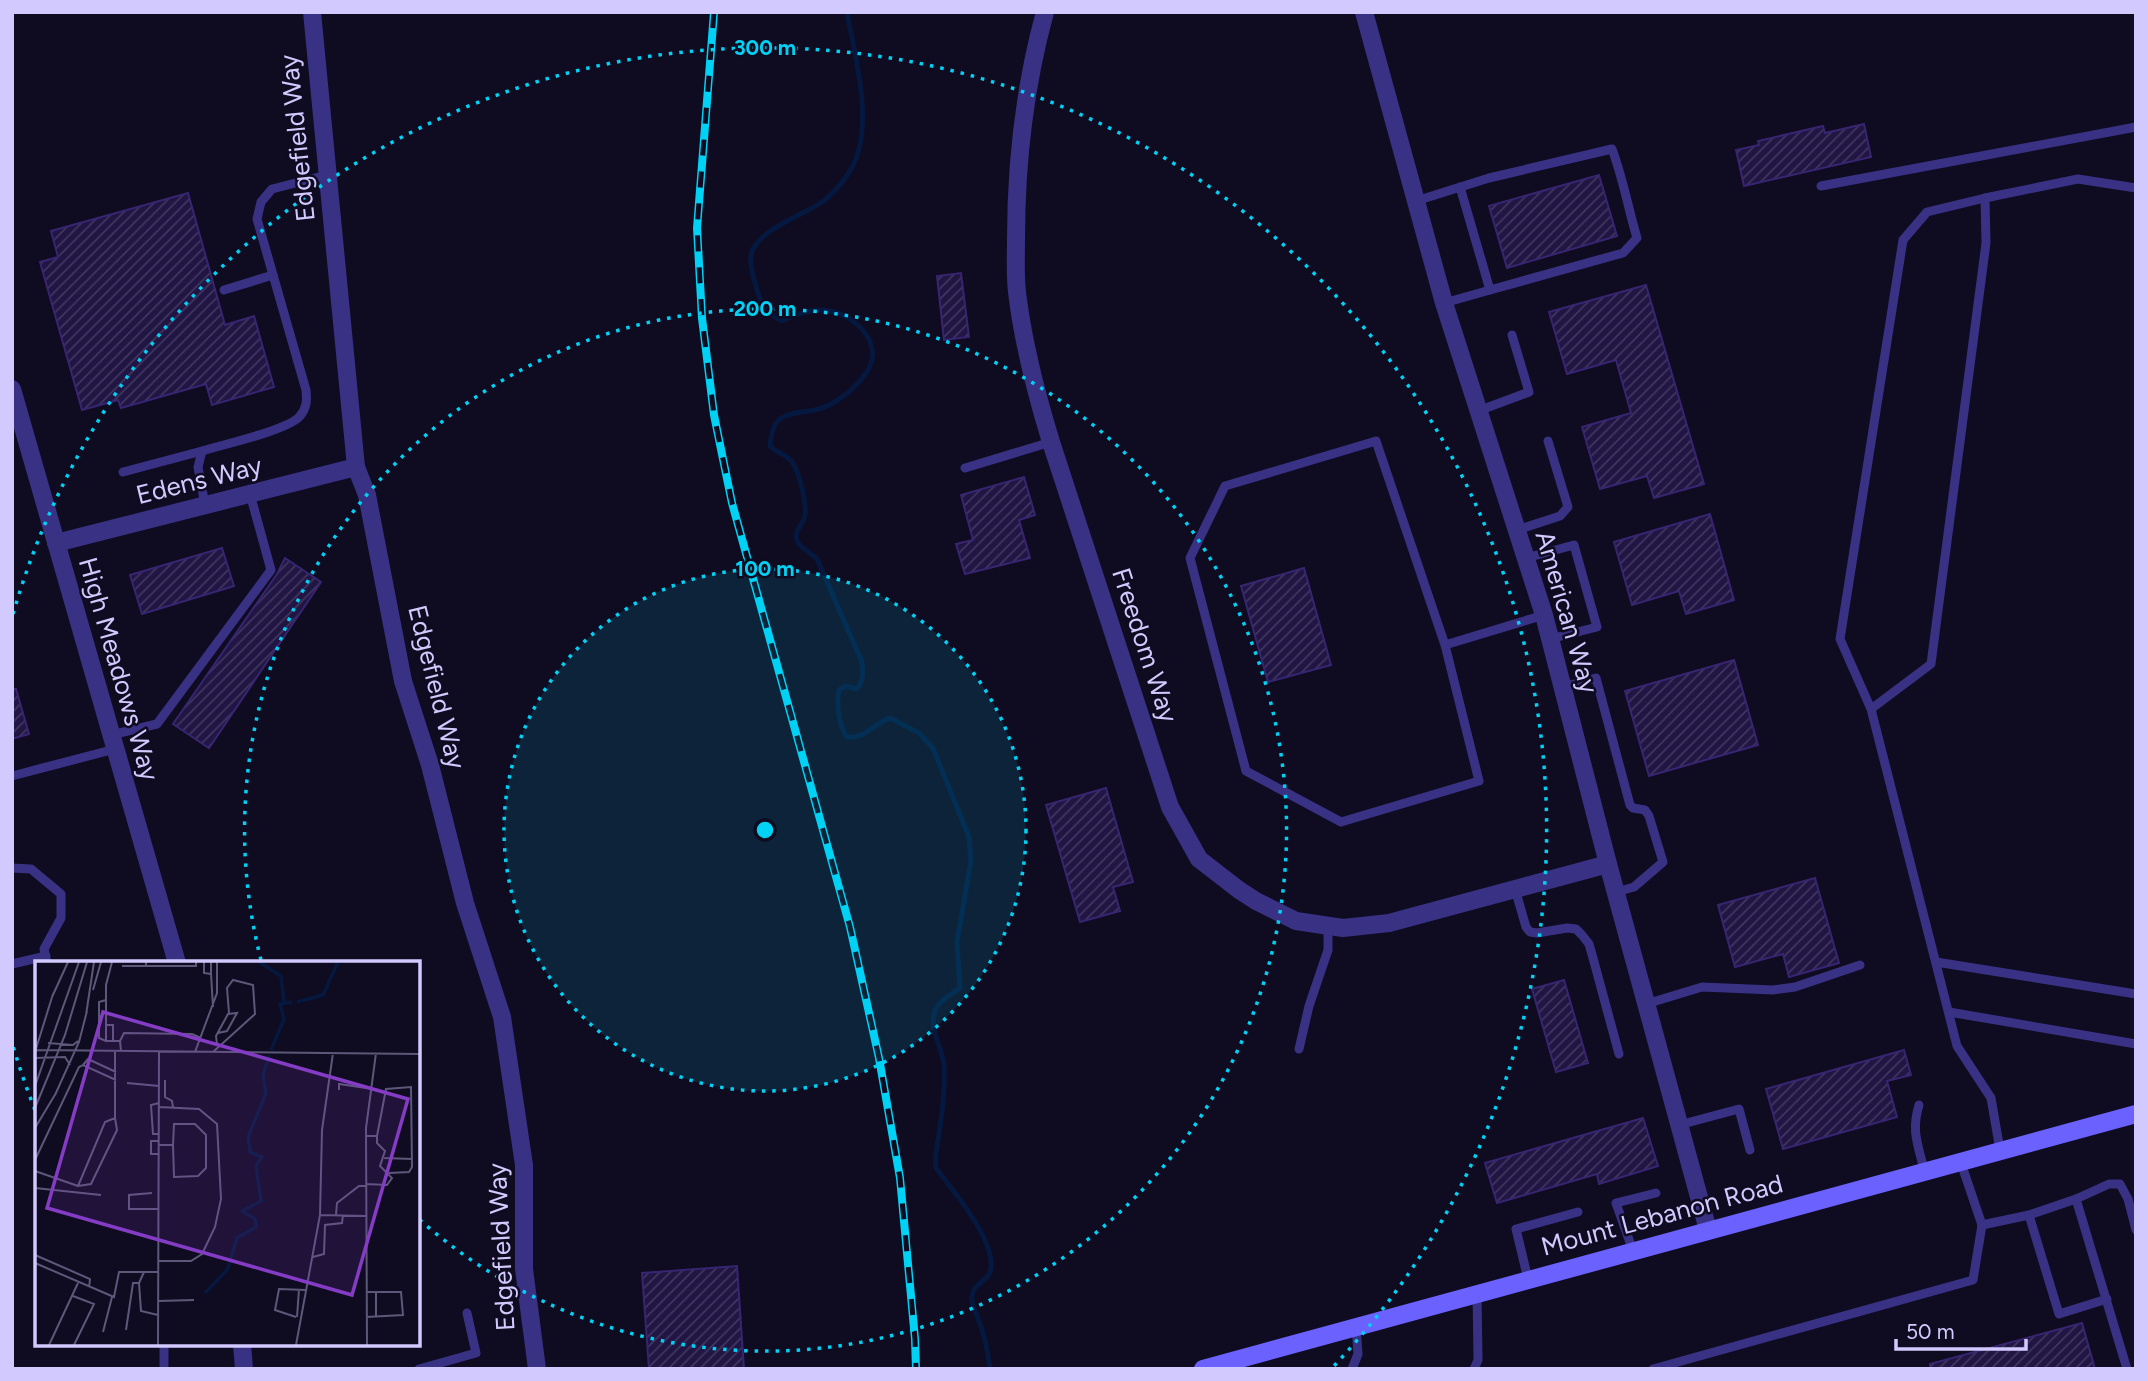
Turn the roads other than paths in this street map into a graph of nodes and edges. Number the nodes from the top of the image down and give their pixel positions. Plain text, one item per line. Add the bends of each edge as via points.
1 (312, 12) edge
2 (1045, 12) edge
3 (1368, 13) edge
4 (2136, 127) edge
5 (327, 175) junction
6 (1821, 186) dead end
7 (1460, 187) junction
8 (2136, 188) edge
9 (1985, 198) junction
10 (1416, 201) junction
11 (273, 275) junction
12 (224, 290) dead end
13 (1490, 290) junction
14 (1444, 303) junction
15 (1512, 335) dead end
16 (12, 388) edge
17 (1478, 411) junction
18 (1548, 441) dead end
19 (1051, 442) junction
20 (202, 450) junction
21 (356, 467) junction
22 (965, 468) dead end
23 (123, 472) dead end
24 (250, 494) junction
25 (205, 505) junction
26 (1517, 530) junction
27 (56, 543) junction
28 (1526, 558) junction
29 (1544, 615) junction
30 (1550, 639) junction
31 (1445, 645) junction
32 (1563, 687) junction
33 (1871, 709) junction
34 (113, 742) junction
35 (12, 776) edge
36 (1608, 864) junction
37 (12, 868) edge
38 (1515, 889) junction
39 (1616, 892) junction
40 (1328, 926) junction
41 (46, 959) edge
42 (176, 961) edge
43 (1936, 962) junction
44 (12, 964) edge
45 (1860, 965) dead end
46 (2136, 994) edge
47 (1646, 1004) junction
48 (1949, 1012) junction
49 (2136, 1044) edge
50 (1299, 1049) dead end
51 (1619, 1054) dead end
52 (1919, 1105) dead end
53 (2136, 1114) edge
54 (1679, 1125) junction
55 (1750, 1150) dead end
56 (2000, 1150) junction
57 (1960, 1160) junction
58 (1924, 1170) junction
59 (1656, 1193) dead end
60 (2076, 1199) junction
61 (1578, 1212) dead end
62 (2029, 1215) junction
63 (1982, 1225) junction
64 (1708, 1230) junction
65 (2136, 1230) edge
66 (1633, 1251) junction
67 (1528, 1279) junction
68 (1477, 1293) junction
69 (2107, 1300) junction
70 (467, 1312) dead end
71 (1356, 1326) junction
72 (164, 1346) edge
73 (243, 1346) edge
74 (164, 1369) edge
75 (244, 1369) edge
76 (419, 1369) edge
77 (537, 1369) edge
78 (1203, 1369) edge
79 (1352, 1369) edge
80 (1474, 1369) edge
81 (1653, 1369) edge
82 (2127, 1369) edge

1 - 5 street, Edgefield Way
2 - 19 street, Freedom Way via 1035,50 1016,187 1017,289 1034,385
3 - 10 street, American Way
4 - 6 lane
5 - 11 lane via 272,189 261,202 257,219
5 - 21 street, Edgefield Way
7 - 10 lane
7 - 13 lane
7 - 13 lane via 1612,149 1623,179 1637,238 1623,253
8 - 9 lane via 2078,179
9 - 33 lane via 1986,243 1931,664
9 - 33 lane via 1927,212 1903,240 1840,639
10 - 14 street, American Way
11 - 12 lane
11 - 20 lane via 307,405 299,418 285,426
13 - 14 lane
14 - 17 street, American Way
15 - 17 lane via 1529,392
16 - 27 street, High Meadows Way
17 - 26 street, American Way
18 - 26 lane via 1568,507 1560,516
19 - 22 lane
19 - 40 street, Freedom Way via 1170,807 1199,859 1255,901 1296,921
20 - 23 lane
20 - 25 lane via 198,467
21 - 24 street, Edens Way
21 - 77 street, Edgefield Way via 367,495 403,681 502,1017 524,1165 524,1269
24 - 25 street, Edens Way
24 - 34 lane via 271,570 157,724
25 - 27 street, Edens Way
26 - 28 street, American Way
27 - 34 street, High Meadows Way
28 - 29 street, American Way
28 - 30 lane via 1574,545 1597,626
29 - 30 street, American Way
29 - 31 lane
30 - 32 street, American Way
31 - 31 lane via 1479,781 1341,822 1246,771 1190,558 1224,486 1377,441
32 - 36 street, American Way
32 - 39 lane via 1596,678 1630,805 1649,816 1663,862 1634,887
33 - 43 lane
34 - 35 lane
34 - 42 street, High Meadows Way
36 - 38 street, Freedom Way
36 - 39 street, American Way
37 - 41 lane via 31,869 61,894 61,918 44,948
38 - 40 street, Freedom Way via 1389,923
38 - 51 lane via 1531,932 1576,929 1589,944
39 - 47 street, American Way
40 - 50 lane via 1328,950
41 - 44 lane
43 - 46 lane
43 - 48 lane
45 - 47 lane via 1795,987 1702,988
47 - 54 street, American Way
48 - 49 lane
48 - 56 lane via 1957,1046 1991,1098
52 - 58 lane via 1914,1122
53 - 56 street, Mount Lebanon Road
54 - 55 lane via 1739,1109
54 - 64 street, American Way
56 - 57 street, Mount Lebanon Road
57 - 58 street, Mount Lebanon Road
57 - 63 lane
58 - 64 street, Mount Lebanon Road
59 - 66 lane via 1616,1203
60 - 62 lane
60 - 65 lane via 2109,1184 2120,1184
60 - 69 lane
61 - 67 lane via 1516,1229
62 - 63 lane
62 - 69 lane via 2059,1314
63 - 81 lane via 1973,1280
64 - 66 street, Mount Lebanon Road
66 - 67 street, Mount Lebanon Road
67 - 68 street, Mount Lebanon Road
68 - 71 street, Mount Lebanon Road
68 - 80 lane via 1478,1360
69 - 82 lane
70 - 76 lane via 476,1353
71 - 78 street, Mount Lebanon Road
71 - 79 lane via 1358,1354
72 - 74 lane
73 - 75 street

